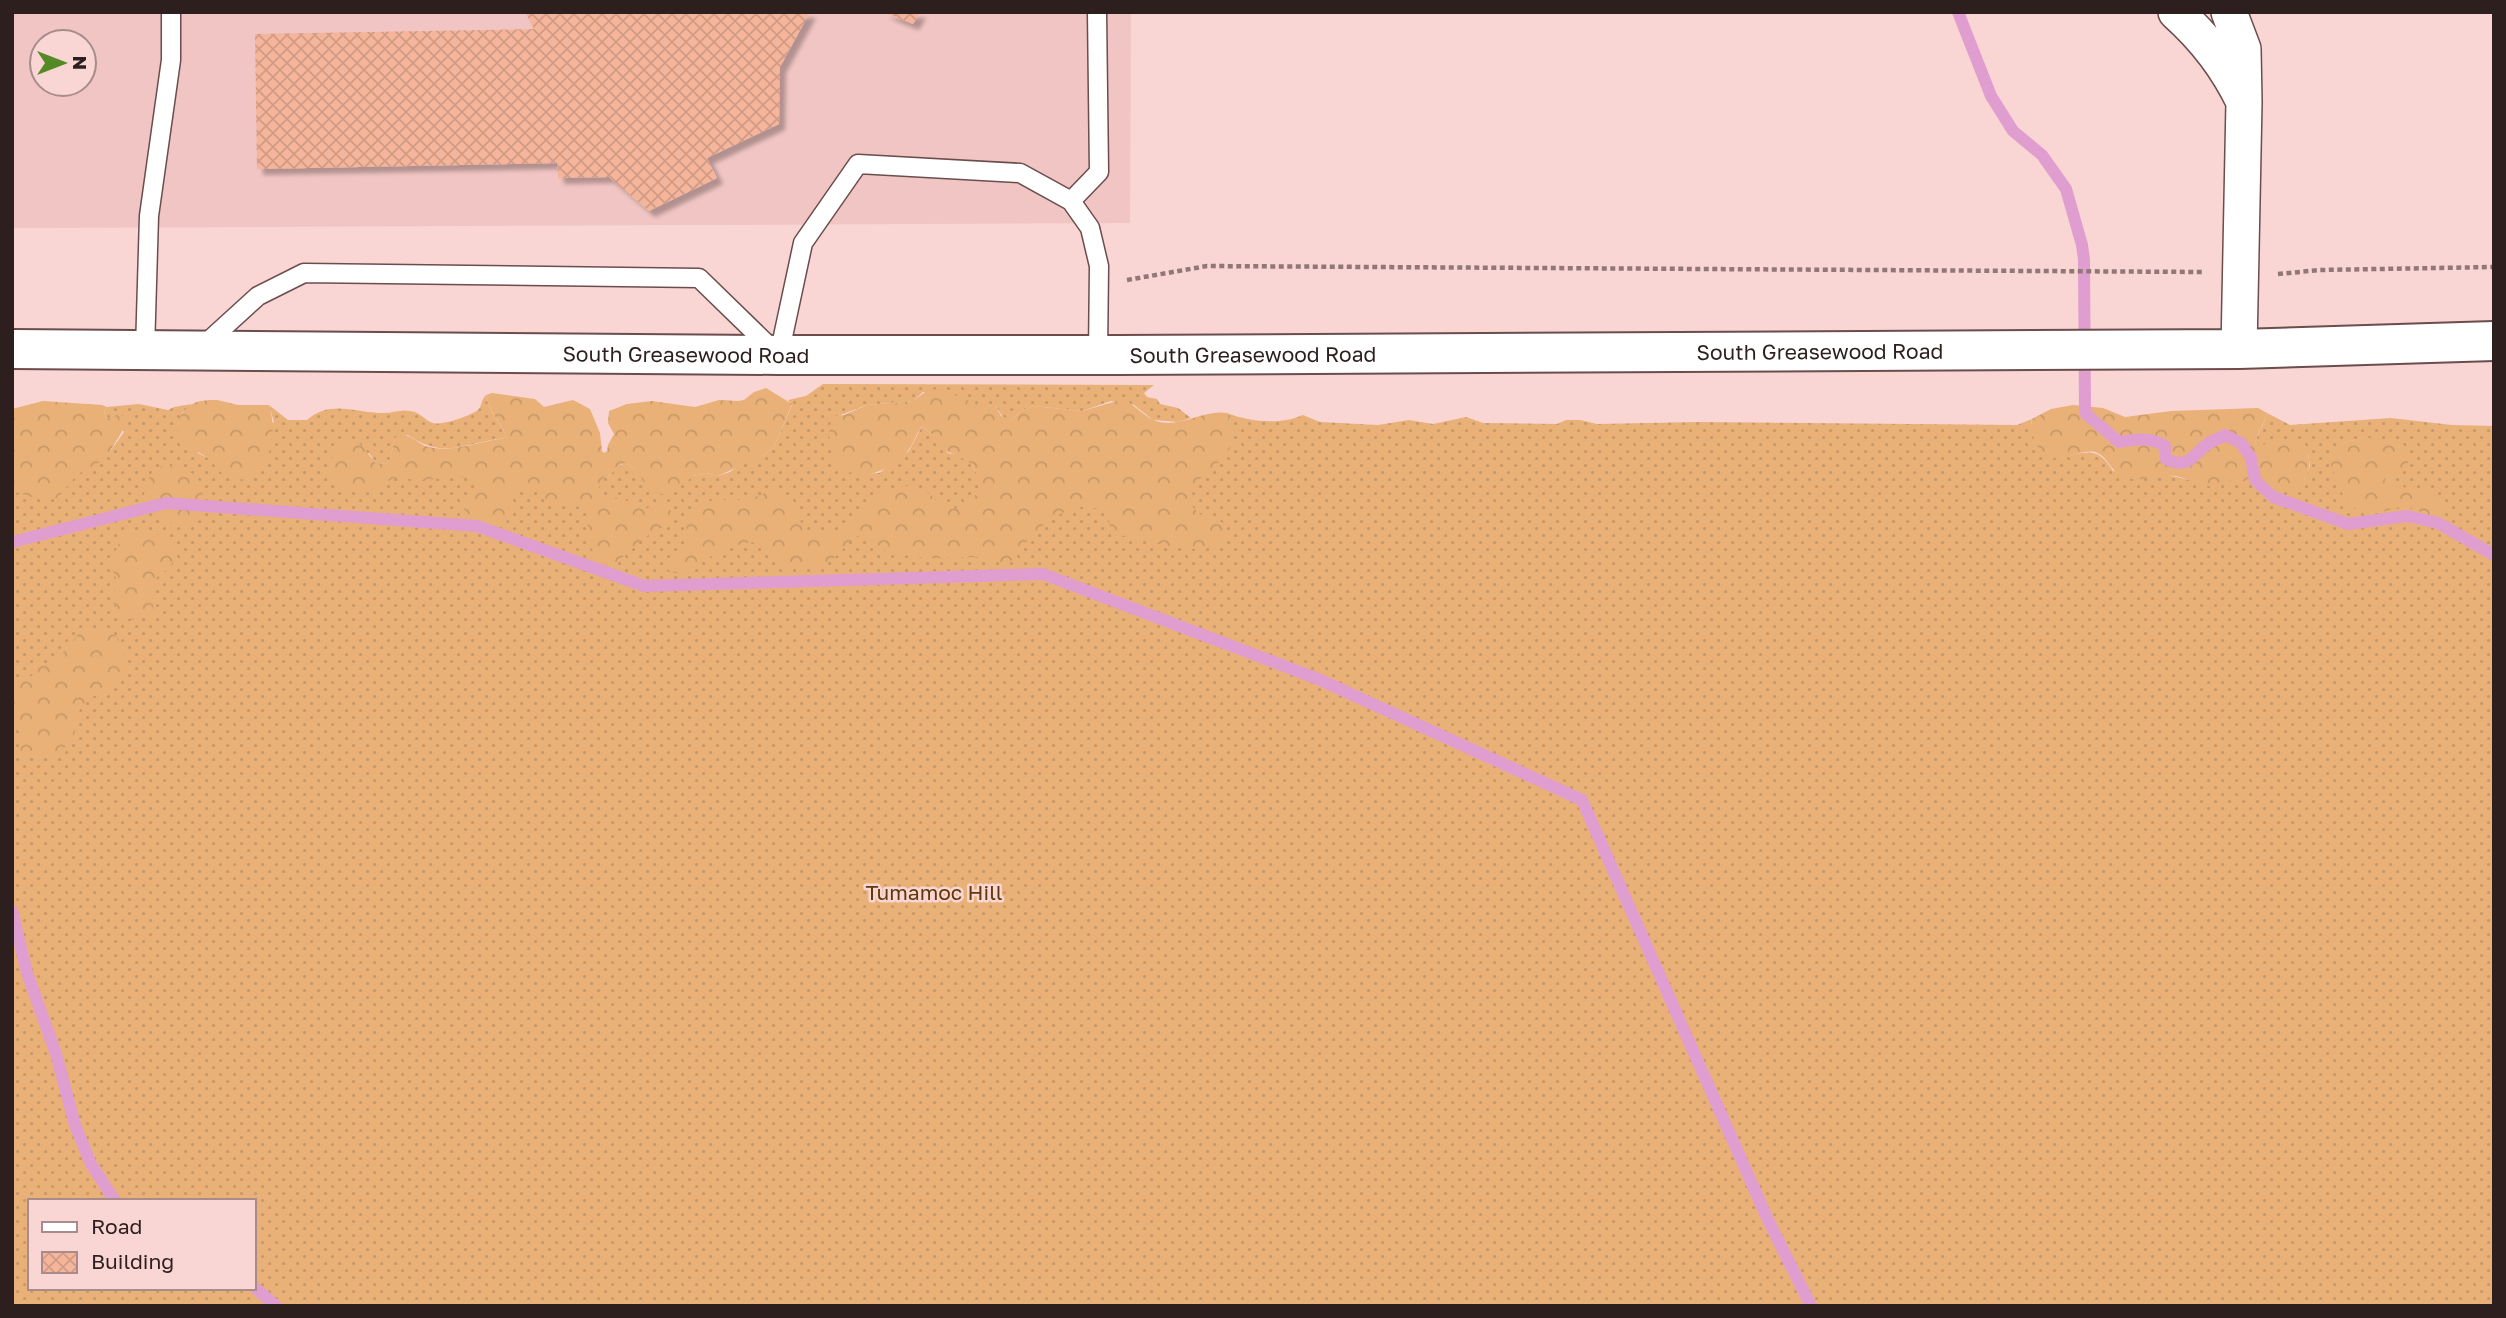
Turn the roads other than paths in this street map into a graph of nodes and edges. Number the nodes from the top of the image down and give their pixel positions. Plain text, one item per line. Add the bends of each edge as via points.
1 (171, 12) edge
2 (1097, 12) edge
3 (2176, 12) edge
4 (2229, 12) edge
5 (2242, 12) edge
6 (2243, 49) junction
7 (2244, 102) junction
8 (1071, 201) junction
9 (2494, 341) edge
10 (12, 349) edge
11 (2239, 349) junction
12 (145, 350) junction
13 (199, 350) junction
14 (779, 355) junction
15 (1098, 355) junction

1 - 12 lane via 172,54 149,216
2 - 8 lane via 1099,172
3 - 7 street via 2231,76
4 - 6 street
5 - 6 street
6 - 7 street
7 - 11 street
8 - 14 lane via 1020,173 858,164 803,243
8 - 15 lane via 1090,228 1099,266
9 - 11 main road, South Greasewood Road
10 - 12 main road, South Greasewood Road
11 - 15 main road, South Greasewood Road
12 - 13 main road, South Greasewood Road
13 - 14 main road, South Greasewood Road
13 - 14 lane via 258,296 304,273 318,273 699,278
14 - 15 main road, South Greasewood Road

